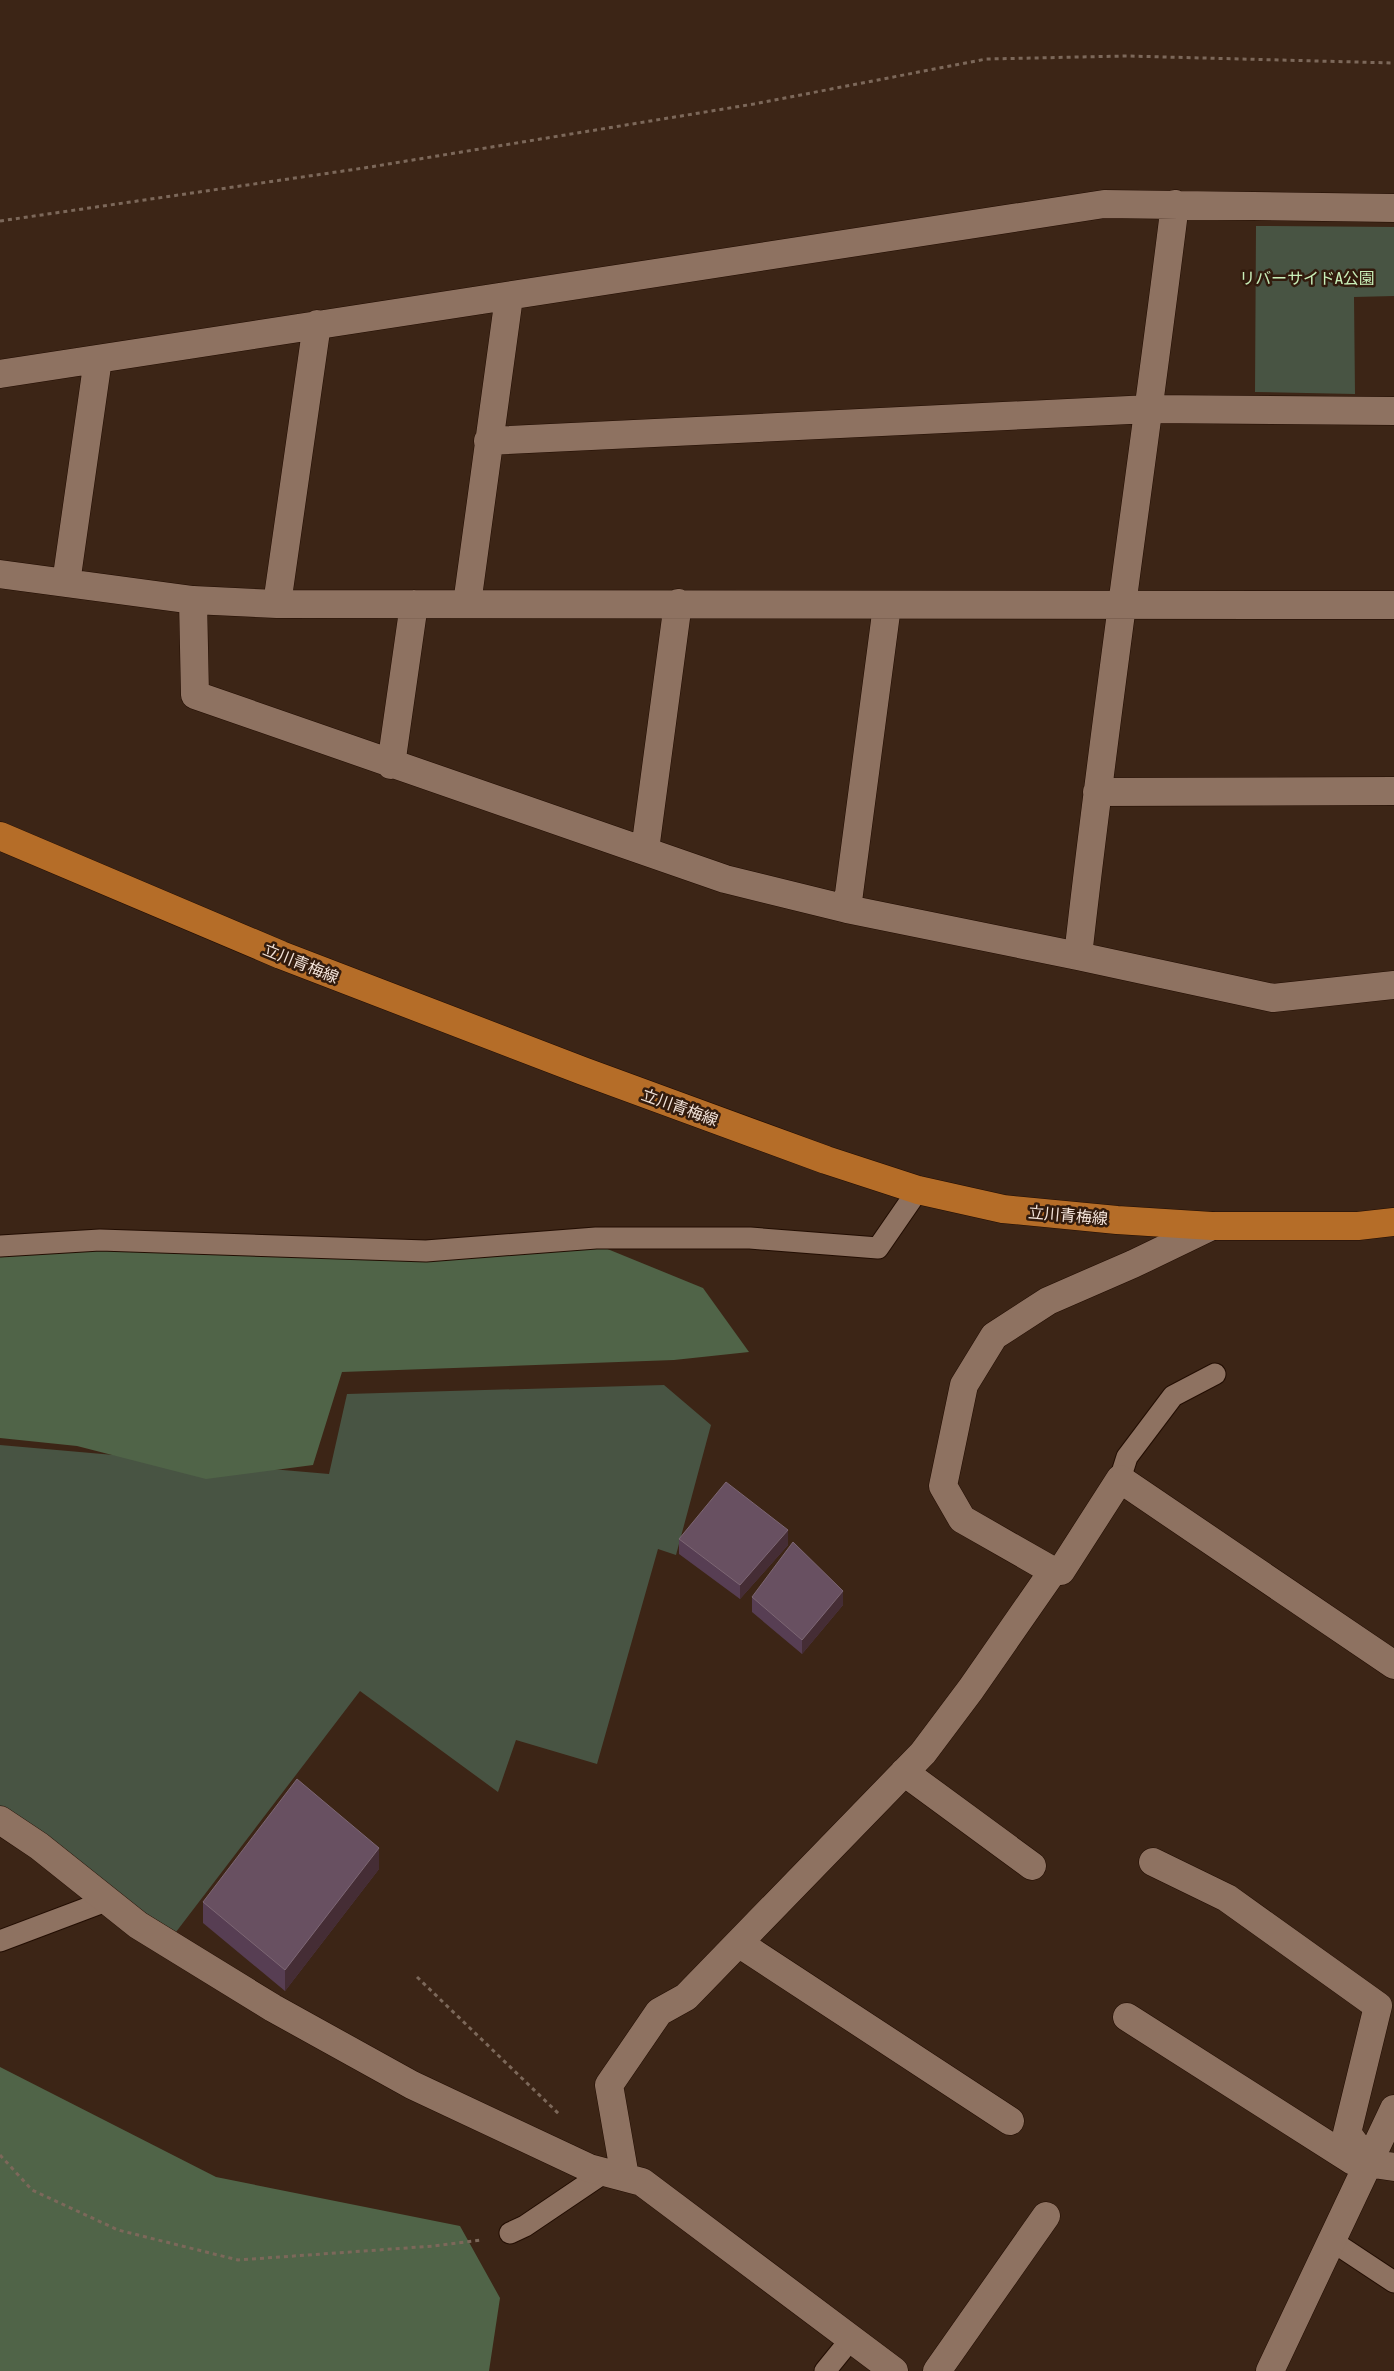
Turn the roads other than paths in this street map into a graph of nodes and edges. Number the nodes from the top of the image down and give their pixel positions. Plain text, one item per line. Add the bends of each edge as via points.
1 (1175, 204) junction
2 (1394, 208) edge
3 (509, 297) junction
4 (317, 324) junction
5 (98, 359) junction
6 (0, 374) edge
7 (1150, 409) junction
8 (1394, 410) edge
9 (488, 441) junction
10 (0, 574) edge
11 (66, 583) junction
12 (193, 600) junction
13 (678, 603) junction
14 (277, 604) junction
15 (414, 604) junction
16 (467, 604) junction
17 (1123, 604) junction
18 (1394, 605) edge
19 (886, 606) junction
20 (391, 765) junction
21 (1394, 791) edge
22 (1097, 792) junction
23 (0, 836) edge
24 (645, 850) junction
25 (847, 909) junction
26 (1078, 956) junction
27 (1394, 985) edge
28 (918, 1190) junction
29 (1394, 1222) edge
30 (1212, 1226) junction
31 (0, 1246) edge
32 (1215, 1374) dead end
33 (1120, 1478) junction
34 (1053, 1571) junction
35 (1394, 1665) edge
36 (904, 1772) junction
37 (0, 1820) edge
38 (1153, 1862) dead end
39 (1032, 1866) dead end
40 (106, 1901) junction
41 (0, 1942) edge
42 (740, 1944) junction
43 (1127, 2017) dead end
44 (1394, 2110) edge
45 (1010, 2121) dead end
46 (1382, 2165) edge
47 (615, 2174) junction
48 (1046, 2216) dead end
49 (510, 2233) road end
50 (1332, 2241) junction
51 (1394, 2282) edge
52 (851, 2339) junction
53 (825, 2371) edge
54 (894, 2371) edge
55 (937, 2371) edge
56 (1270, 2371) edge

1 - 2 street
1 - 3 street via 1104,204
1 - 7 street
3 - 4 street
3 - 9 street
4 - 5 street
4 - 14 street
5 - 6 street
5 - 11 street
7 - 8 street
7 - 9 street
7 - 17 street
9 - 16 street
10 - 11 street
11 - 12 street
12 - 14 street
12 - 20 street via 195,695
13 - 16 street
13 - 19 street
13 - 24 street
14 - 15 street
15 - 16 street
15 - 20 street
17 - 18 street
17 - 19 street
17 - 22 street
19 - 25 street
20 - 24 street
21 - 22 street
22 - 26 street
23 - 28 main road, 立川青梅線 via 280,955 583,1071 826,1160
24 - 25 street via 726,879
25 - 26 street
26 - 27 street via 1273,998
28 - 30 main road, 立川青梅線 via 1002,1209
28 - 31 lane via 878,1248 750,1238 596,1238 426,1251 100,1240
29 - 30 main road, 立川青梅線 via 1358,1226
30 - 34 street via 1048,1301 994,1336 964,1384 943,1486 962,1519
32 - 33 lane via 1173,1396 1127,1457
33 - 34 street via 1061,1572
33 - 35 street
34 - 36 street via 971,1689 923,1753
36 - 39 street
36 - 42 street
37 - 40 street via 39,1846
38 - 46 street via 1226,1898 1378,2006 1347,2133
40 - 41 lane
40 - 47 street via 273,2008 412,2085 589,2168
42 - 45 street
42 - 47 street via 686,1997 658,2012 610,2086
43 - 46 street via 1353,2161
44 - 46 street
46 - 50 street
47 - 49 lane
47 - 52 street via 642,2182
48 - 55 street
50 - 51 lane
50 - 56 street
52 - 53 lane
52 - 54 street

